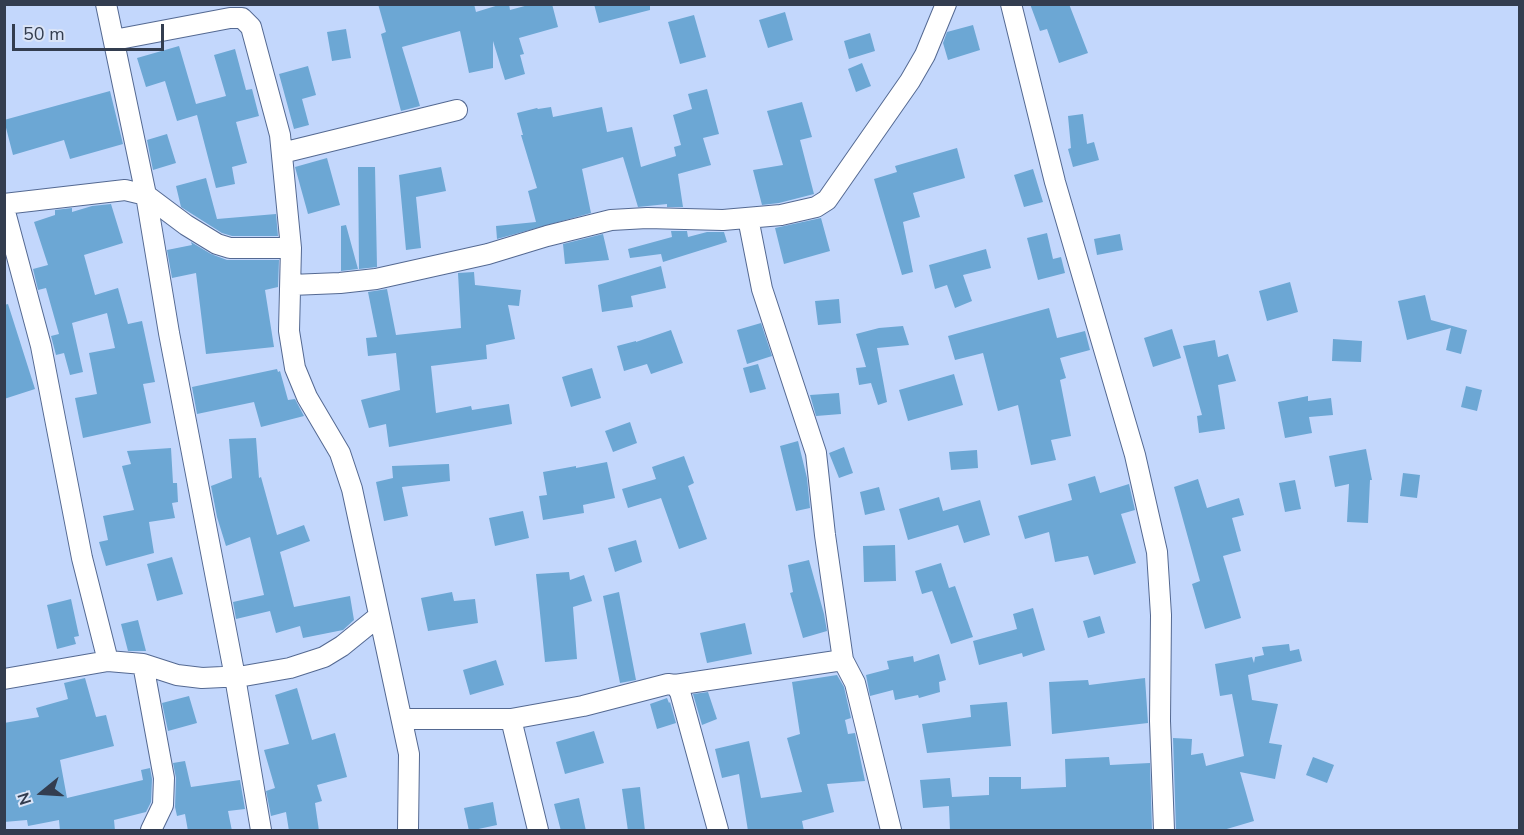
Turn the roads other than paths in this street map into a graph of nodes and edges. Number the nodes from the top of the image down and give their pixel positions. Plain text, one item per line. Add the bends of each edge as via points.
1 (106, 4) edge
2 (946, 4) edge
3 (1011, 4) edge
4 (241, 11) edge
5 (114, 40) junction
6 (457, 110) dead end
7 (282, 153) junction
8 (146, 195) junction
9 (4, 206) edge
10 (747, 218) junction
11 (291, 248) junction
12 (291, 285) junction
13 (379, 616) junction
14 (843, 660) junction
15 (108, 661) junction
16 (143, 664) junction
17 (235, 677) junction
18 (4, 679) edge
19 (675, 685) junction
20 (511, 718) junction
21 (403, 719) junction
22 (152, 831) edge
23 (261, 831) edge
24 (408, 831) edge
25 (538, 831) edge
26 (718, 831) edge
27 (891, 831) edge
28 (1164, 831) edge

1 - 5 street
2 - 10 street via 910,81 827,200 816,207 781,215
3 - 28 street via 1055,182 1135,455 1157,552
4 - 5 street via 230,18
4 - 7 street via 251,27
5 - 8 street
6 - 7 street
7 - 11 street
8 - 9 street via 126,190
8 - 11 street via 217,244 230,248
8 - 17 street
9 - 15 street via 41,346 82,558
10 - 12 street via 611,220 488,254 376,279
10 - 14 street via 762,289 816,453
11 - 12 street
12 - 13 street via 289,331 295,368 340,453
13 - 17 street via 324,657 290,668
13 - 21 street
14 - 19 street
14 - 27 street via 855,683
15 - 16 street
15 - 18 street
16 - 17 street via 177,675
16 - 22 street via 164,778 163,805
17 - 23 street
19 - 20 street
19 - 26 street
20 - 21 street
20 - 25 street
21 - 24 street via 410,763

